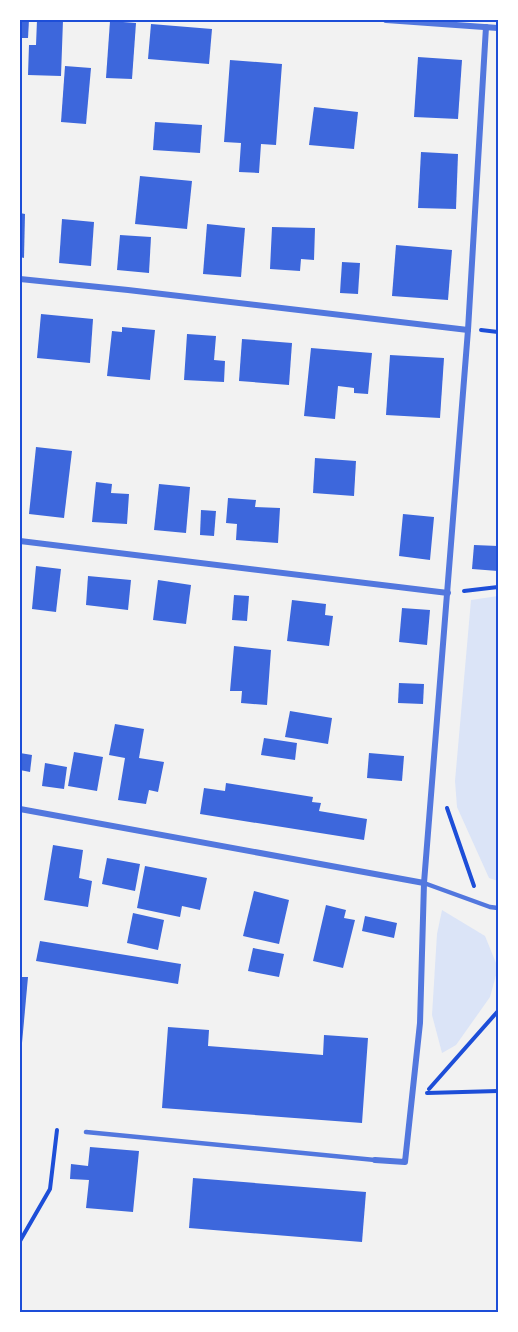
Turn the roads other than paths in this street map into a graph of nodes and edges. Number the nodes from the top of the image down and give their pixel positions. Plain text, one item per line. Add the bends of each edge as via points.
1 (386, 20) edge
2 (486, 27) junction
3 (498, 28) edge
4 (20, 279) edge
5 (468, 330) junction
6 (20, 541) edge
7 (448, 593) junction
8 (20, 809) edge
9 (424, 883) junction
10 (498, 908) edge
11 (86, 1132) dead end
12 (375, 1160) joint

1 - 2 street
2 - 3 street
2 - 5 street
4 - 5 street
5 - 7 street
6 - 7 street
7 - 9 street
8 - 9 street
9 - 10 lane
9 - 12 street via 420,1023 405,1161
11 - 12 lane

